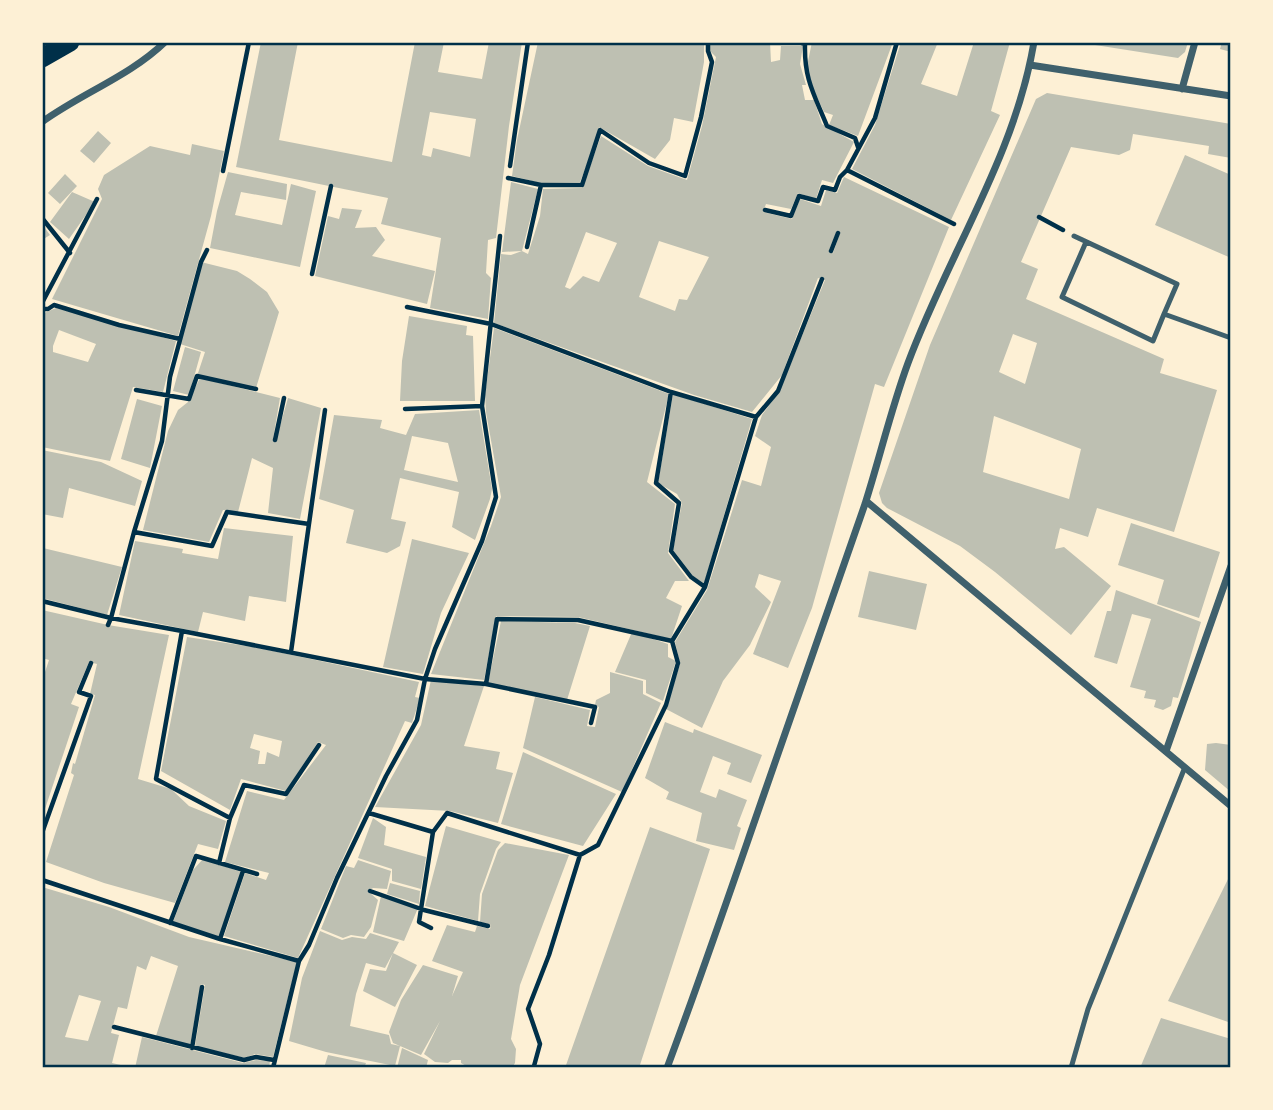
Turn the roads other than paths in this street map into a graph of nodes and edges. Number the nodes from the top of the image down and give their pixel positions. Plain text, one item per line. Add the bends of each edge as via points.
1 (70, 42) edge
2 (165, 42) edge
3 (1034, 42) edge
4 (1195, 42) edge
5 (42, 58) edge
6 (1030, 65) junction
7 (1182, 89) junction
8 (1231, 96) edge
9 (42, 122) edge
10 (1074, 236) road end
11 (1086, 242) junction
12 (1164, 314) junction
13 (1231, 338) edge
14 (866, 501) junction
15 (1231, 566) edge
16 (1166, 751) junction
17 (1185, 767) junction
18 (1231, 806) edge
19 (667, 1068) edge
20 (1071, 1068) edge

1 - 5 highway
2 - 9 street via 135,68
3 - 6 street
4 - 7 street
6 - 7 street
6 - 14 street via 1010,130 907,365
7 - 8 street
10 - 11 lane
11 - 12 lane via 1177,284
11 - 12 lane via 1062,297 1153,341
12 - 13 lane
14 - 16 street
14 - 19 street
15 - 16 street
16 - 17 street
17 - 18 street
17 - 20 lane via 1088,1009

